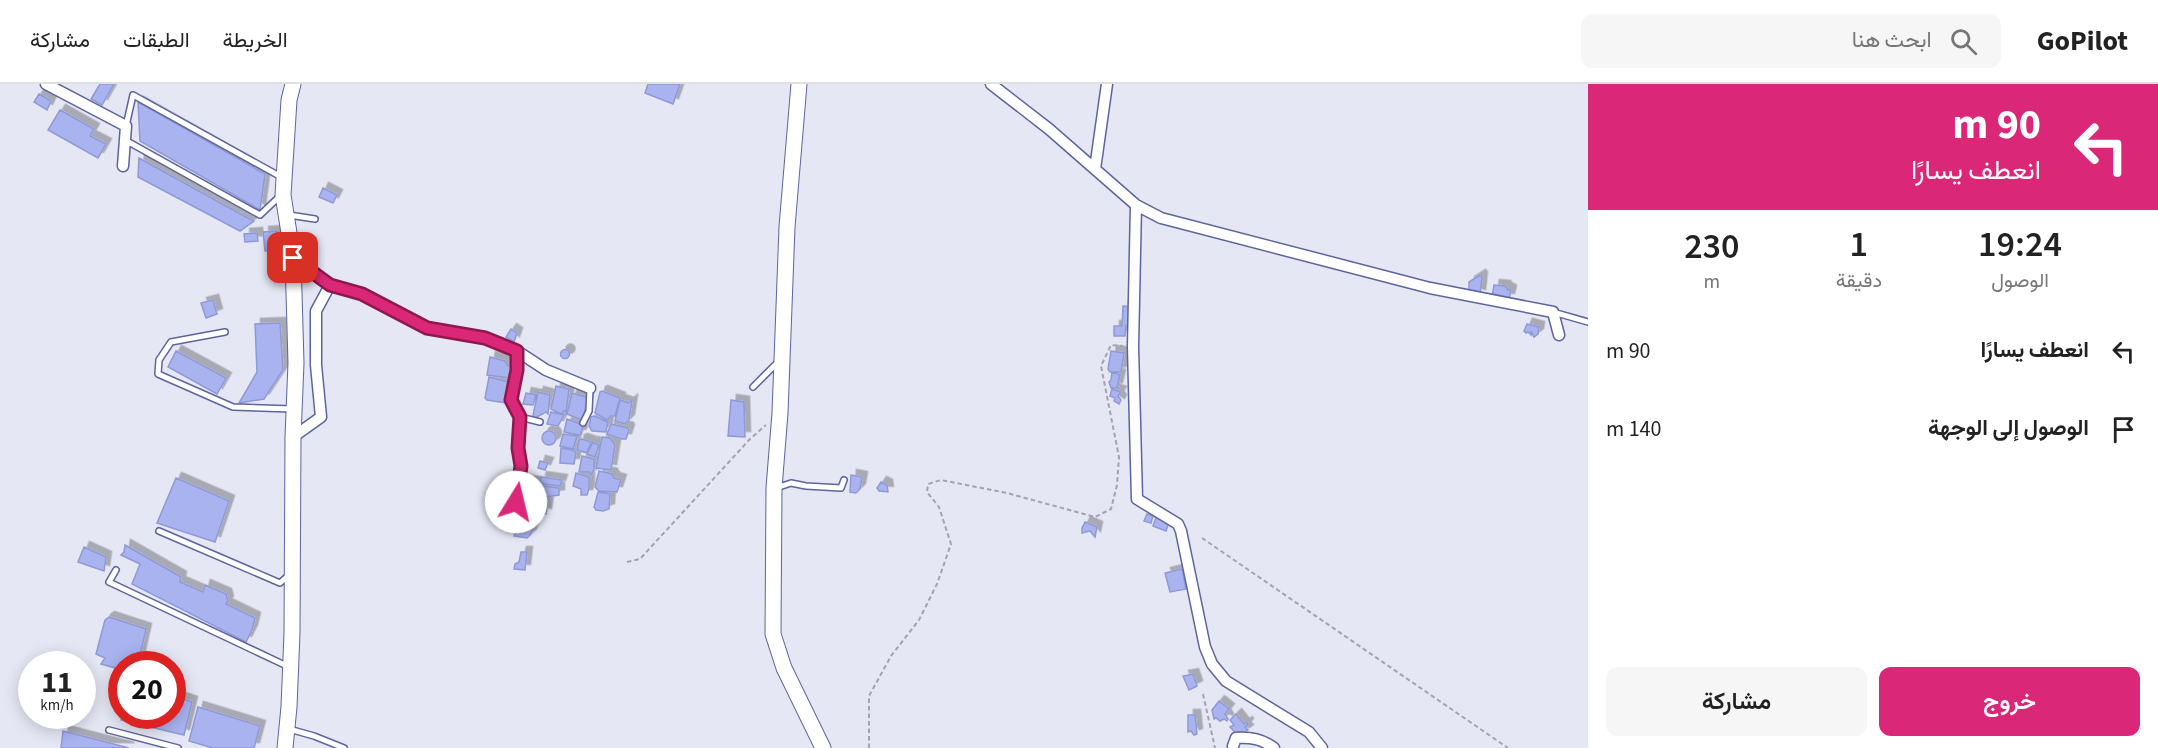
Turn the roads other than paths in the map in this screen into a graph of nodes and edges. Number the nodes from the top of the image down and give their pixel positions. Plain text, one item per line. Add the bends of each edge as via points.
1 (45, 84) edge
2 (293, 84) edge
3 (800, 84) edge
4 (991, 84) edge
5 (1107, 84) edge
6 (126, 126) junction
7 (125, 140) junction
8 (123, 166) dead end
9 (1095, 169) junction
10 (284, 186) junction
11 (1136, 205) junction
12 (287, 214) junction
13 (315, 219) dead end
14 (293, 258) junction
15 (330, 285) junction
16 (1553, 312) junction
17 (1588, 322) edge
18 (225, 332) dead end
19 (1559, 335) dead end
20 (517, 351) junction
21 (782, 358) junction
22 (753, 387) dead end
23 (590, 388) joint
24 (294, 410) junction
25 (520, 417) junction
26 (540, 422) dead end
27 (583, 423) dead end
28 (293, 437) junction
29 (844, 480) dead end
30 (774, 488) junction
31 (513, 516) dead end
32 (159, 531) dead end
33 (116, 570) dead end
34 (293, 570) junction
35 (291, 668) junction
36 (287, 729) junction
37 (109, 730) dead end
38 (1233, 746) dead end
39 (178, 748) edge
40 (285, 748) edge
41 (344, 748) edge
42 (823, 748) edge
43 (1274, 748) edge
44 (1322, 748) edge

1 - 6 street
2 - 10 street
3 - 21 street via 787,227
4 - 9 street
5 - 9 street
6 - 7 street
6 - 10 lane via 133,95
7 - 8 street
7 - 10 lane via 260,215
9 - 11 street
10 - 12 street
11 - 16 street via 1188,226 1430,288
11 - 44 street via 1133,347 1137,499 1178,524 1212,664 1226,681 1309,732
12 - 13 lane
12 - 14 street
14 - 15 street
14 - 24 street
15 - 20 street via 362,294 427,328 485,338
15 - 28 street via 316,311 321,417
16 - 17 lane
16 - 19 street
18 - 24 lane via 171,342 159,360 158,374 233,408
20 - 23 street via 546,370
20 - 25 lane via 511,400
21 - 22 lane
21 - 30 street
23 - 27 lane via 590,411
24 - 28 street
25 - 26 lane
25 - 31 lane via 520,482
28 - 34 street
29 - 30 lane via 841,488 791,483
30 - 42 street via 773,634 784,668
32 - 34 lane via 280,583
33 - 35 lane via 109,582
34 - 35 street
35 - 36 street
36 - 40 street
36 - 41 lane
37 - 39 lane
38 - 43 street via 1236,738 1250,737

